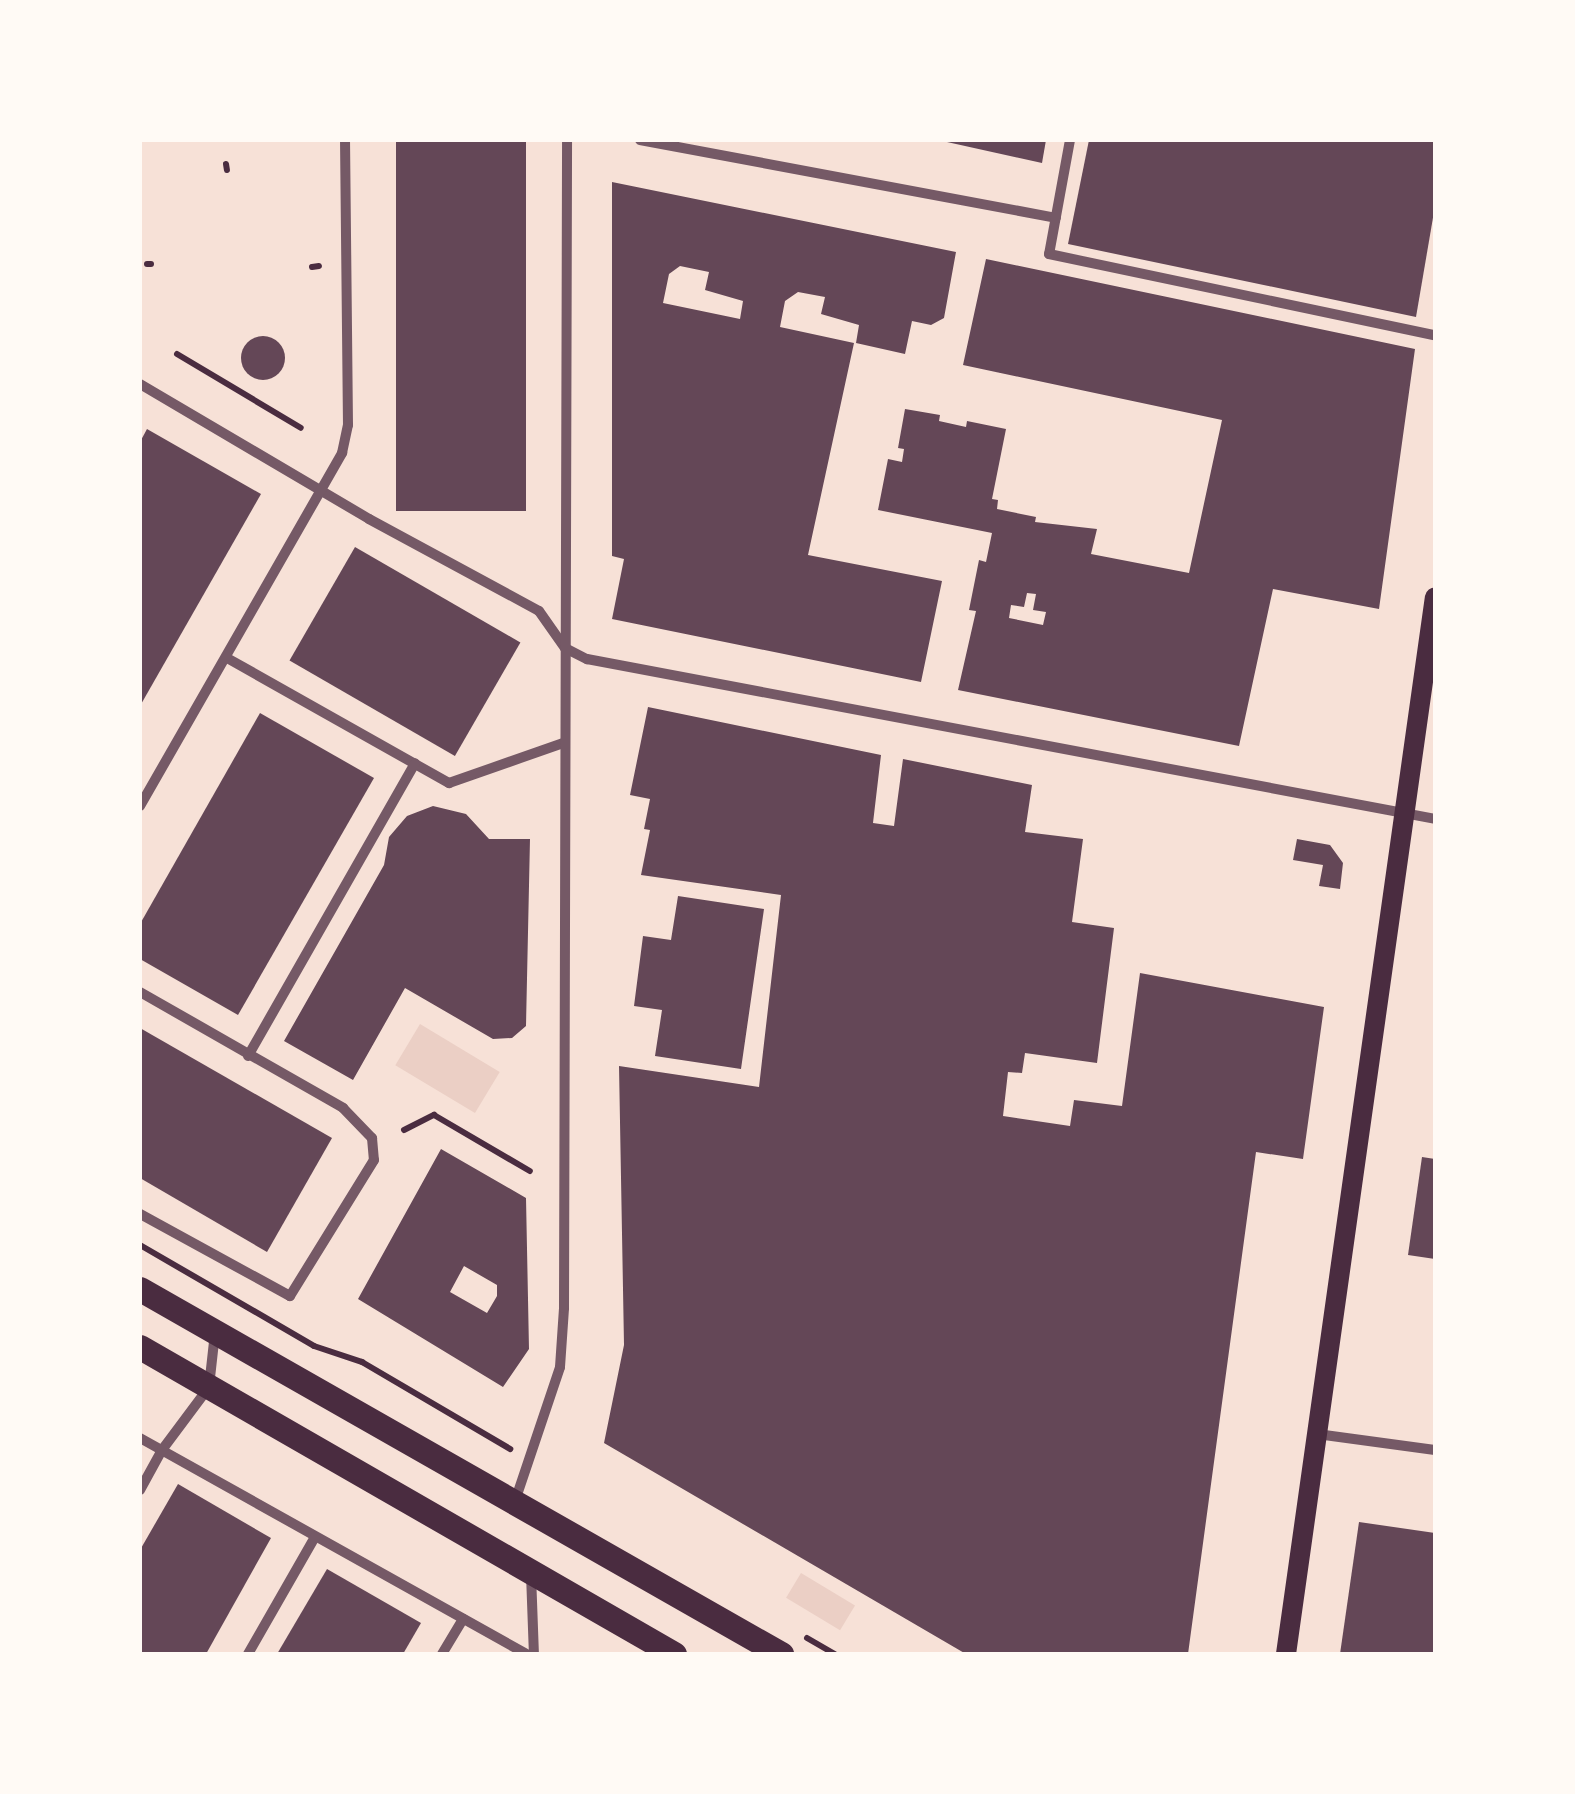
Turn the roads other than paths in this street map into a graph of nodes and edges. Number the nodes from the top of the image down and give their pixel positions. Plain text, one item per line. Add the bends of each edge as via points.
1 (345, 140) edge
2 (568, 140) edge
3 (640, 140) edge
4 (1070, 140) edge
5 (1056, 218) junction
6 (1435, 336) edge
7 (140, 384) edge
8 (324, 490) junction
9 (1435, 597) edge
10 (565, 648) junction
11 (226, 658) junction
12 (563, 743) junction
13 (415, 763) junction
14 (140, 806) edge
15 (1405, 814) junction
16 (1435, 819) edge
17 (140, 992) edge
18 (248, 1056) junction
19 (140, 1214) edge
20 (140, 1290) edge
21 (215, 1333) junction
22 (140, 1347) edge
23 (209, 1387) junction
24 (1316, 1434) junction
25 (140, 1438) edge
26 (162, 1450) junction
27 (1435, 1450) edge
28 (140, 1490) edge
29 (515, 1502) junction
30 (315, 1538) junction
31 (530, 1572) junction
32 (463, 1619) junction
33 (248, 1654) edge
34 (442, 1654) edge
35 (526, 1654) edge
36 (534, 1654) edge
37 (674, 1654) edge
38 (782, 1654) edge
39 (1286, 1654) edge

1 - 8 street via 348,425
2 - 10 street
3 - 5 street
4 - 5 street
5 - 6 street via 1049,254
7 - 8 street
8 - 10 street via 539,612
8 - 11 street
9 - 15 main road
10 - 12 street
10 - 15 street via 587,659
11 - 13 street
11 - 14 street
12 - 13 street via 449,783
12 - 29 street via 564,1308 560,1367
13 - 18 street
15 - 16 street
15 - 24 main road
17 - 18 street
18 - 19 street via 343,1108 372,1138 374,1160 290,1296
20 - 21 main road
21 - 23 street
21 - 29 main road
22 - 23 main road
23 - 26 street
23 - 31 main road
24 - 27 street
24 - 39 main road
25 - 26 street
26 - 28 street
26 - 30 street
29 - 38 main road
30 - 32 street
30 - 33 street
31 - 36 street
31 - 37 main road
32 - 34 street
32 - 35 street

